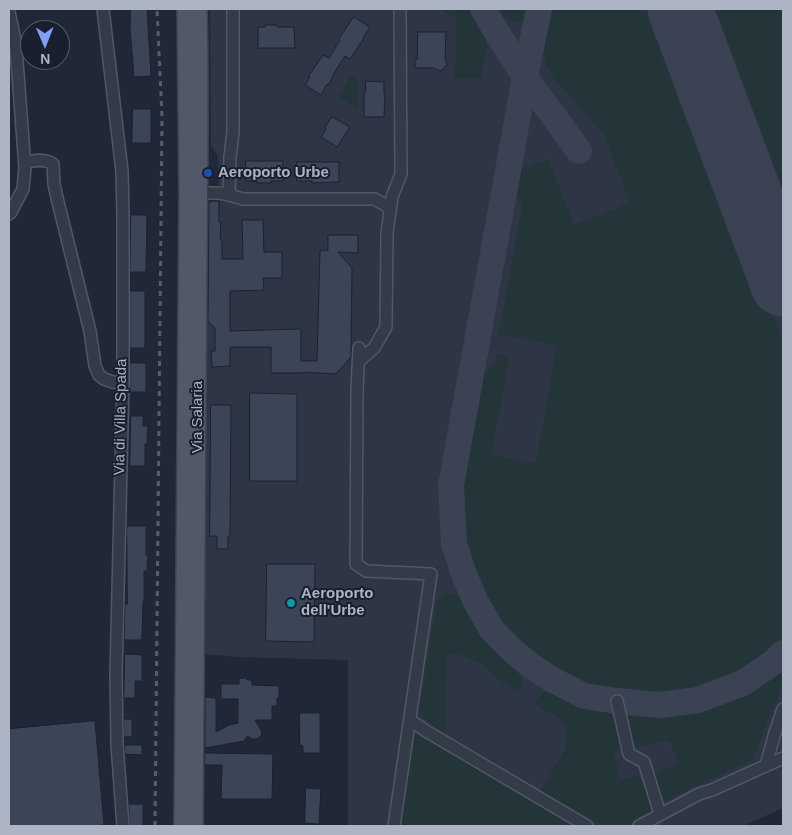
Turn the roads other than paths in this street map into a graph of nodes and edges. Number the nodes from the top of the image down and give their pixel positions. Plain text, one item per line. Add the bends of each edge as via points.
1 (103, 9) edge
2 (185, 9) edge
3 (199, 9) edge
4 (233, 9) edge
5 (400, 9) edge
6 (9, 12) edge
7 (25, 162) junction
8 (194, 194) junction
9 (229, 196) junction
10 (390, 208) junction
11 (9, 214) edge
12 (359, 348) dead end
13 (358, 360) junction
14 (122, 383) junction
15 (617, 702) dead end
16 (783, 709) edge
17 (410, 720) junction
18 (783, 758) edge
19 (766, 765) junction
20 (660, 814) junction
21 (123, 826) edge
22 (182, 826) edge
23 (195, 826) edge
24 (394, 826) edge
25 (588, 826) edge
26 (639, 826) edge

1 - 14 street, Via di Villa Spada via 122,170
2 - 8 main road, Via Salaria
3 - 8 main road, Via Salaria
4 - 9 street via 233,132
5 - 10 street via 401,174
6 - 7 street via 15,40
7 - 11 street via 22,189
7 - 14 street via 45,160 53,164 60,215 90,331 95,366 104,379
8 - 9 street
8 - 22 main road, Via Salaria
8 - 23 main road, Via Salaria via 199,257
9 - 10 street via 243,199 375,199
10 - 13 street via 386,327 374,348
12 - 13 street
13 - 17 street via 356,564 366,571 431,574
14 - 21 street, Via di Villa Spada via 116,710
15 - 20 street via 628,754 644,762
16 - 19 street
17 - 24 street
17 - 25 street
18 - 19 street
19 - 20 street
20 - 26 street

